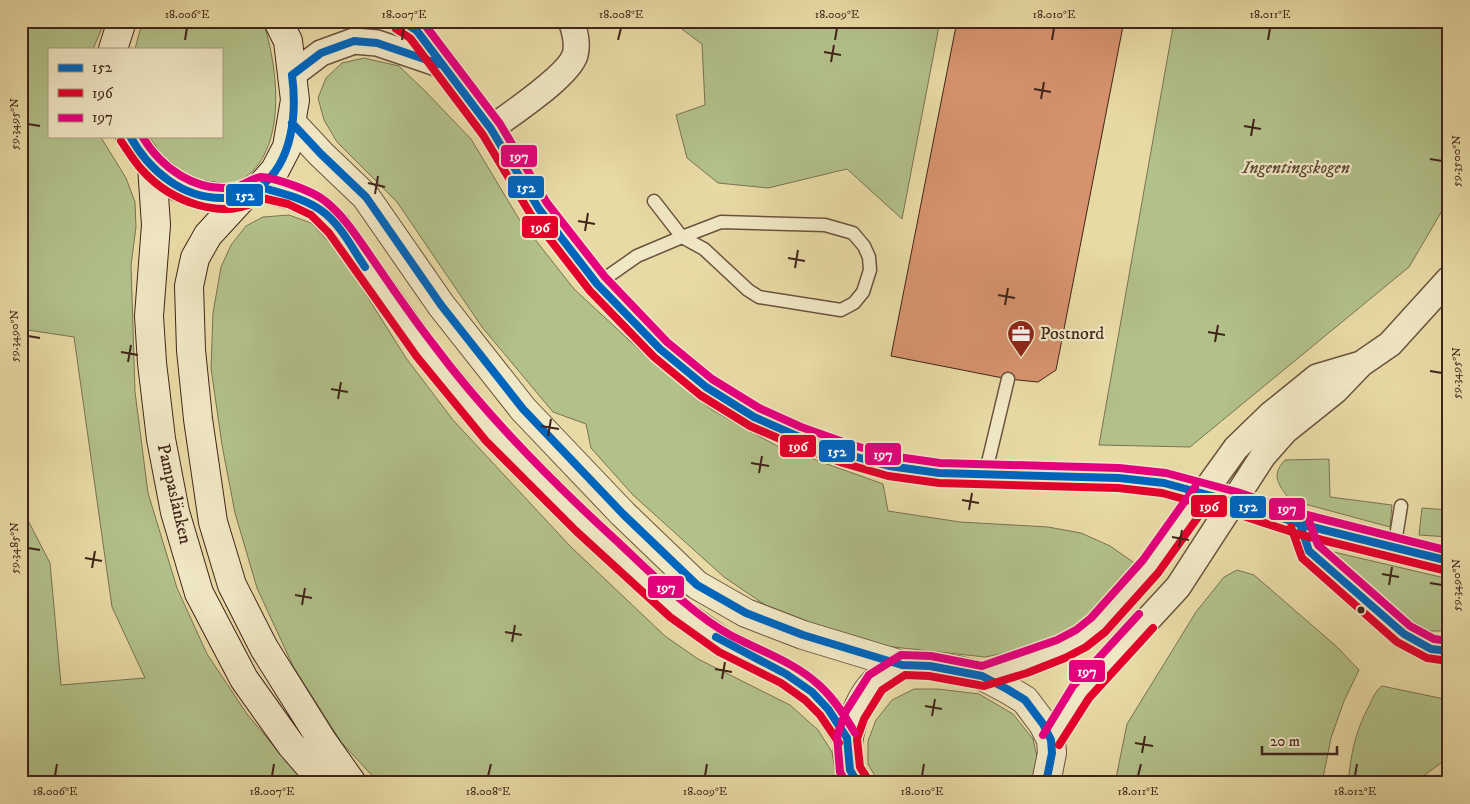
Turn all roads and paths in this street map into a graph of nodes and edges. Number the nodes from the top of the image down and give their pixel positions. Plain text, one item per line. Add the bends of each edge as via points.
1 (122, 21) edge
2 (278, 21) edge
3 (402, 21) edge
4 (571, 21) edge
5 (113, 48) edge
6 (442, 65) junction
7 (292, 75) junction
8 (292, 123) junction
9 (491, 129) junction
10 (131, 138) edge
11 (152, 166) junction
12 (252, 192) junction
13 (654, 201) dead end
14 (682, 237) junction
15 (1449, 278) edge
16 (597, 284) junction
17 (1361, 364) junction
18 (1008, 379) dead end
19 (986, 475) junction
20 (1203, 493) junction
21 (1234, 502) junction
22 (1401, 506) dead end
23 (1300, 524) junction
24 (1394, 549) junction
25 (1449, 561) edge
26 (1449, 651) edge
27 (902, 665) junction
28 (982, 676) junction
29 (847, 738) junction
30 (1051, 740) junction
31 (852, 779) edge
32 (324, 783) edge
33 (352, 783) edge
34 (1046, 783) edge

1 - 5 street
2 - 7 street, Pampaslänken via 288,41
3 - 6 street via 417,30
4 - 9 street via 575,31 575,55 567,68 550,85
6 - 7 street via 377,43 354,42 321,53
6 - 9 street
7 - 8 street, Pampaslänken via 295,100
8 - 12 street, Pampaslänken via 288,147 275,170
8 - 27 street via 366,197 441,305 523,409 623,514 697,585 746,613 803,635
9 - 16 street via 539,209
10 - 11 street
11 - 12 street via 178,187 196,194 223,198
11 - 32 street, Pampaslänken via 156,226 150,316 152,363 161,439 175,512 199,593 244,679 291,745
12 - 29 street via 291,195 317,207 337,226 425,351 492,434 677,610 724,642 786,674 812,692
12 - 33 street, Pampaslänken via 208,235 195,258 189,286 198,419 213,522 232,585 264,648
13 - 14 lane
14 - 14 lane via 704,249 759,297 841,310 854,303 863,292 870,270 864,246 853,233 825,225 721,222
14 - 16 lane via 637,256
15 - 17 street via 1390,344
16 - 19 street via 660,349 706,387 754,417 846,454 889,466
17 - 20 street via 1317,377 1270,415 1236,448
17 - 21 street via 1336,391 1278,437
18 - 19 lane
19 - 20 street via 1119,478 1164,483
20 - 21 street
20 - 28 street via 1151,566 1098,624 1061,648
21 - 23 street
21 - 30 street via 1178,587 1081,692
22 - 24 lane
23 - 24 street
23 - 26 lane via 1309,551 1404,634 1431,649
24 - 25 street
27 - 28 street
27 - 29 street via 875,683 855,715
28 - 30 street via 1025,700
29 - 31 street
30 - 34 street

